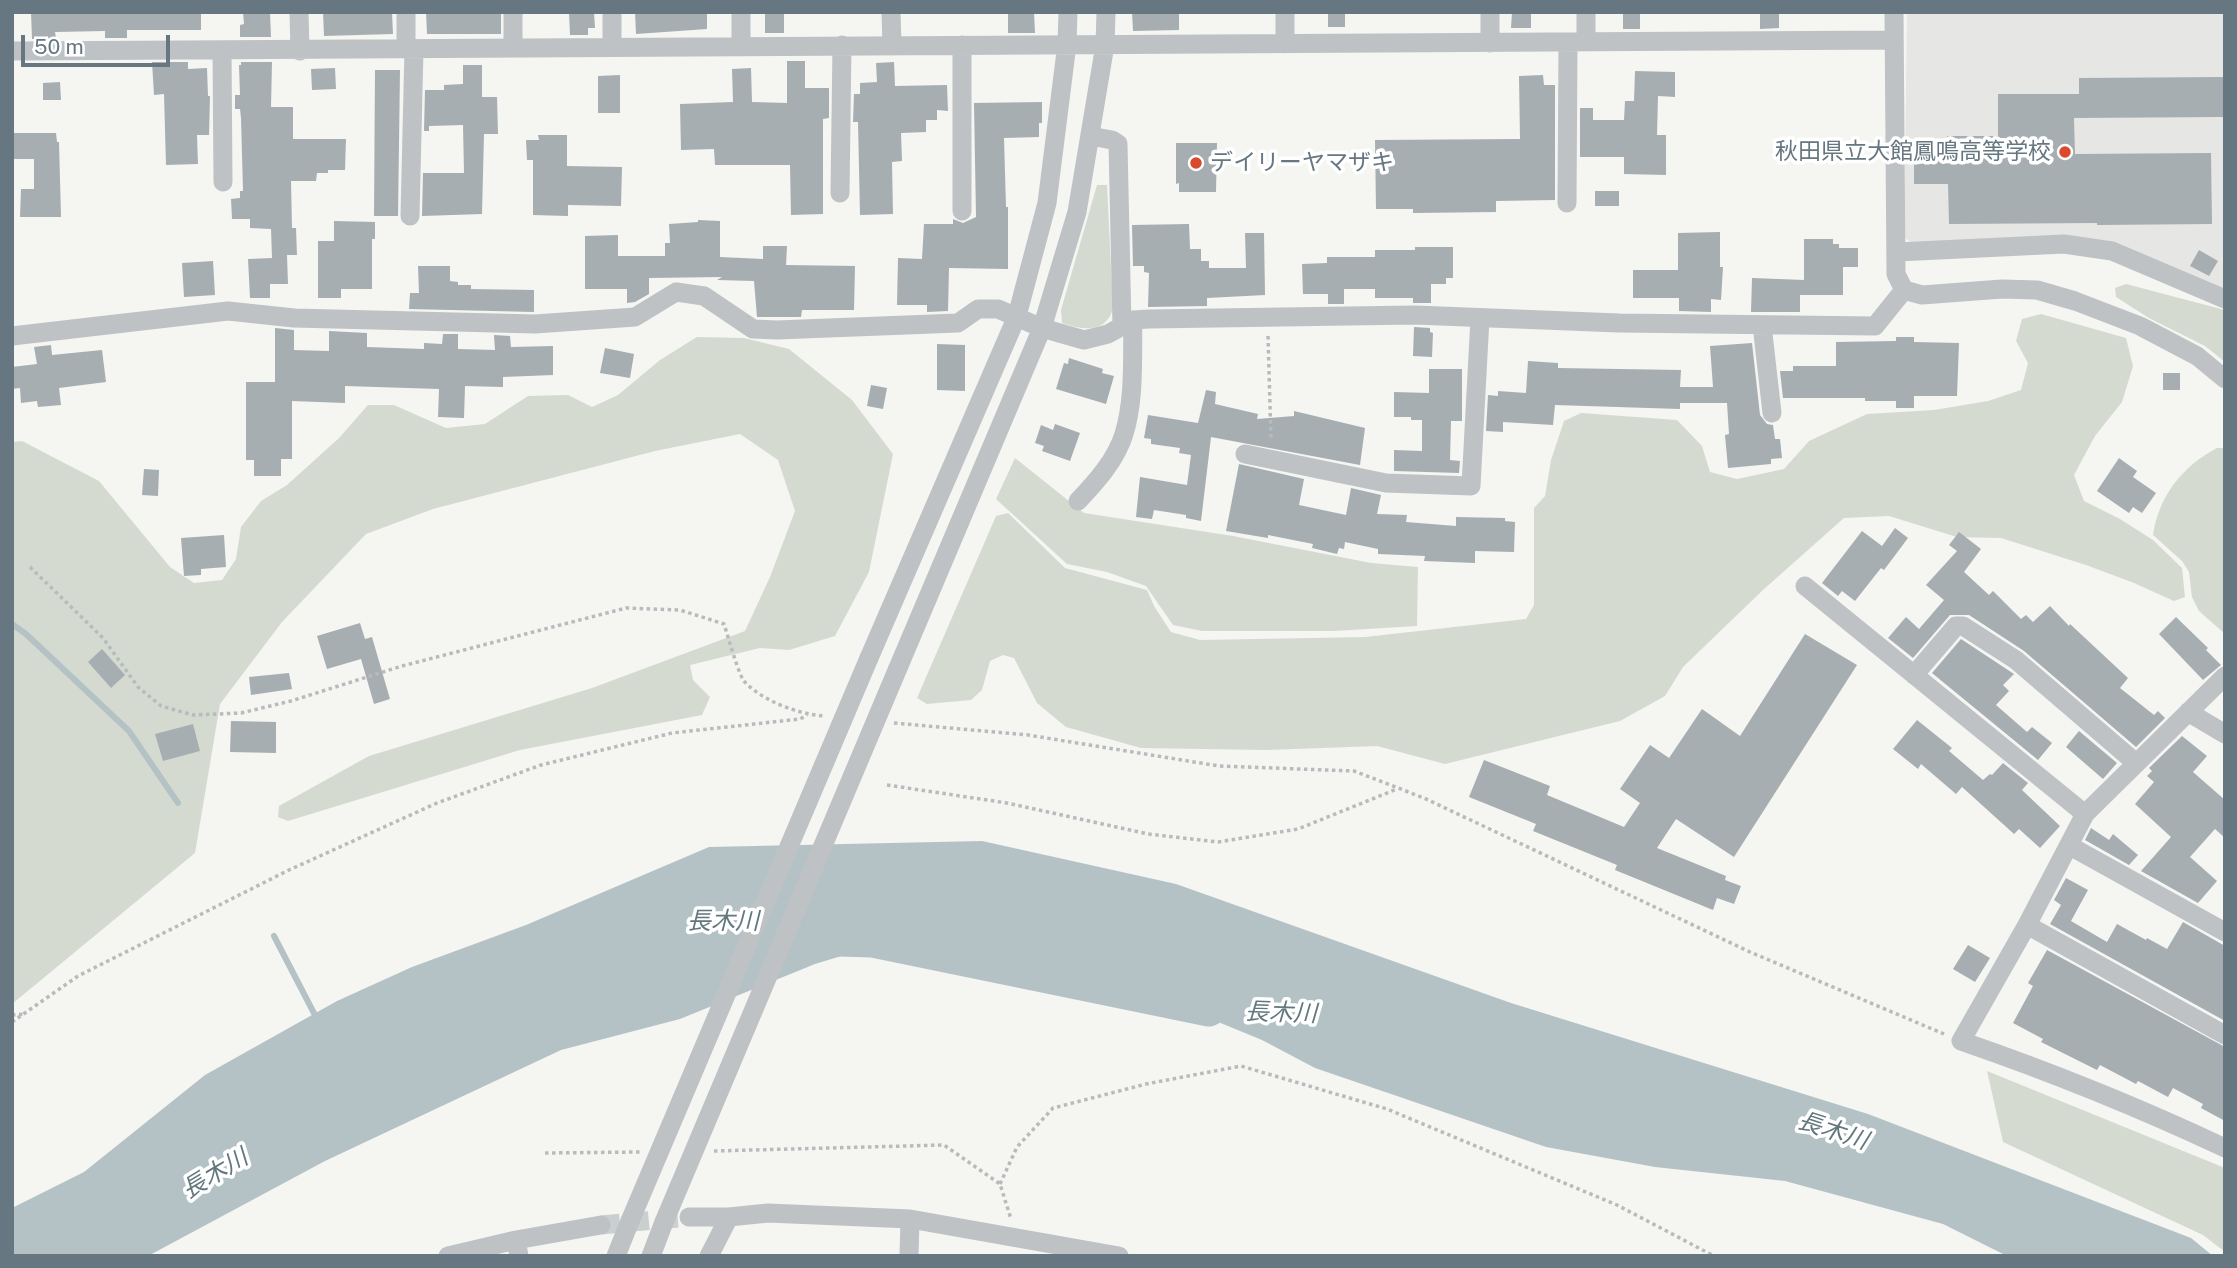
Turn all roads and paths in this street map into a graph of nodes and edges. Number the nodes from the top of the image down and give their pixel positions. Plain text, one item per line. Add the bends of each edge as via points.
1 (299, 12) edge
2 (406, 12) edge
3 (513, 12) edge
4 (612, 12) edge
5 (741, 12) edge
6 (891, 12) edge
7 (1068, 12) edge
8 (1106, 12) edge
9 (1285, 12) edge
10 (1490, 12) edge
11 (1586, 12) edge
12 (1894, 12) edge
13 (1893, 40) junction
14 (1577, 42) junction
15 (1490, 43) junction
16 (1067, 44) junction
17 (1285, 44) junction
18 (842, 45) junction
19 (892, 45) junction
20 (962, 45) junction
21 (1105, 45) junction
22 (741, 46) junction
23 (612, 47) junction
24 (513, 48) junction
25 (410, 49) junction
26 (12, 51) edge
27 (222, 51) junction
28 (300, 51) junction
29 (1090, 136) junction
30 (223, 182) dead end
31 (840, 193) dead end
32 (1567, 203) dead end
33 (962, 211) dead end
34 (410, 216) dead end
35 (1897, 252) junction
36 (1904, 290) junction
37 (2225, 299) edge
38 (1017, 316) junction
39 (1267, 317) junction
40 (1480, 317) junction
41 (1127, 323) junction
42 (1762, 325) junction
43 (1042, 328) junction
44 (12, 336) edge
45 (2225, 379) edge
46 (1772, 413) dead end
47 (1245, 454) dead end
48 (1272, 460) junction
49 (1078, 501) dead end
50 (30, 567) dead end
51 (1805, 586) dead end
52 (1914, 674) junction
53 (2225, 676) edge
54 (2189, 712) junction
55 (807, 715) junction
56 (835, 717) dead end
57 (889, 723) dead end
58 (2225, 734) edge
59 (2136, 763) junction
60 (887, 785) dead end
61 (1399, 789) junction
62 (2085, 814) junction
63 (2070, 846) junction
64 (2026, 925) junction
65 (2225, 932) edge
66 (26, 1013) junction
67 (12, 1014) edge
68 (12, 1022) edge
69 (2225, 1035) edge
70 (1961, 1041) junction
71 (2225, 1148) edge
72 (711, 1151) dead end
73 (642, 1152) dead end
74 (545, 1153) dead end
75 (1000, 1184) junction
76 (689, 1217) tunnel mouth
77 (729, 1217) junction
78 (909, 1219) junction
79 (601, 1225) tunnel mouth
80 (1017, 1238) junction
81 (517, 1248) edge
82 (448, 1256) edge
83 (616, 1256) edge
84 (651, 1256) edge
85 (709, 1256) edge
86 (909, 1256) edge
87 (1119, 1256) edge
88 (1714, 1256) edge

1 - 28 street
2 - 25 street
3 - 24 street
4 - 23 street
5 - 22 street
6 - 19 street
7 - 16 street
8 - 21 street
9 - 17 street
10 - 15 street
11 - 14 street
12 - 13 street
13 - 14 street
13 - 35 street
14 - 15 street
14 - 32 street
15 - 17 street
16 - 20 street
16 - 21 street
16 - 38 street via 1047,202
17 - 21 street
18 - 19 street
18 - 22 street
18 - 31 street
19 - 20 street
20 - 33 street
21 - 29 street
22 - 23 street
23 - 24 street
24 - 25 street
25 - 28 street
25 - 34 street
26 - 27 street
27 - 28 street
27 - 30 street
29 - 41 street via 1118,144
29 - 43 street via 1077,212
35 - 36 street via 1896,274
35 - 37 street via 2064,244 2112,251
36 - 42 street via 1875,326
36 - 45 street via 1922,295 2037,290 2140,326 2197,356
38 - 43 street
38 - 44 street via 998,309 978,309 957,323 753,329 704,296 676,292 635,317 535,324 228,312
38 - 83 street, bridge
39 - 40 street
39 - 41 street
39 - 48 path
40 - 42 street
40 - 48 street via 1471,486 1386,483
41 - 43 street via 1084,340
41 - 49 street via 1132,394 1124,435 1102,475
42 - 46 street
43 - 84 street, bridge
47 - 48 street
50 - 55 path via 103,638 138,687 161,706 193,715 242,713 291,701 402,666 626,608 680,610 724,624 743,680 762,695
51 - 52 street
52 - 59 street via 1956,626 1963,626 2016,660
52 - 62 street
53 - 54 street
54 - 58 street
54 - 59 street
55 - 56 path
55 - 66 path via 671,733 541,765 437,803 289,870 78,976
57 - 61 path via 1028,735 1219,766 1354,771
59 - 62 street
60 - 61 path via 1007,803 1148,834 1218,842 1298,829
61 - 70 path via 1750,952
62 - 63 street
63 - 64 street
63 - 65 street
64 - 69 street
64 - 70 street
66 - 67 path
66 - 68 path
70 - 71 street via 2154,1114
72 - 75 path via 944,1145
73 - 74 path
75 - 80 path
75 - 88 path via 1017,1147 1053,1108 1241,1066 1387,1110 1617,1205
76 - 77 street
77 - 78 street via 768,1213
77 - 85 street
78 - 80 street
78 - 86 street
79 - 81 street
80 - 87 street
81 - 82 street

